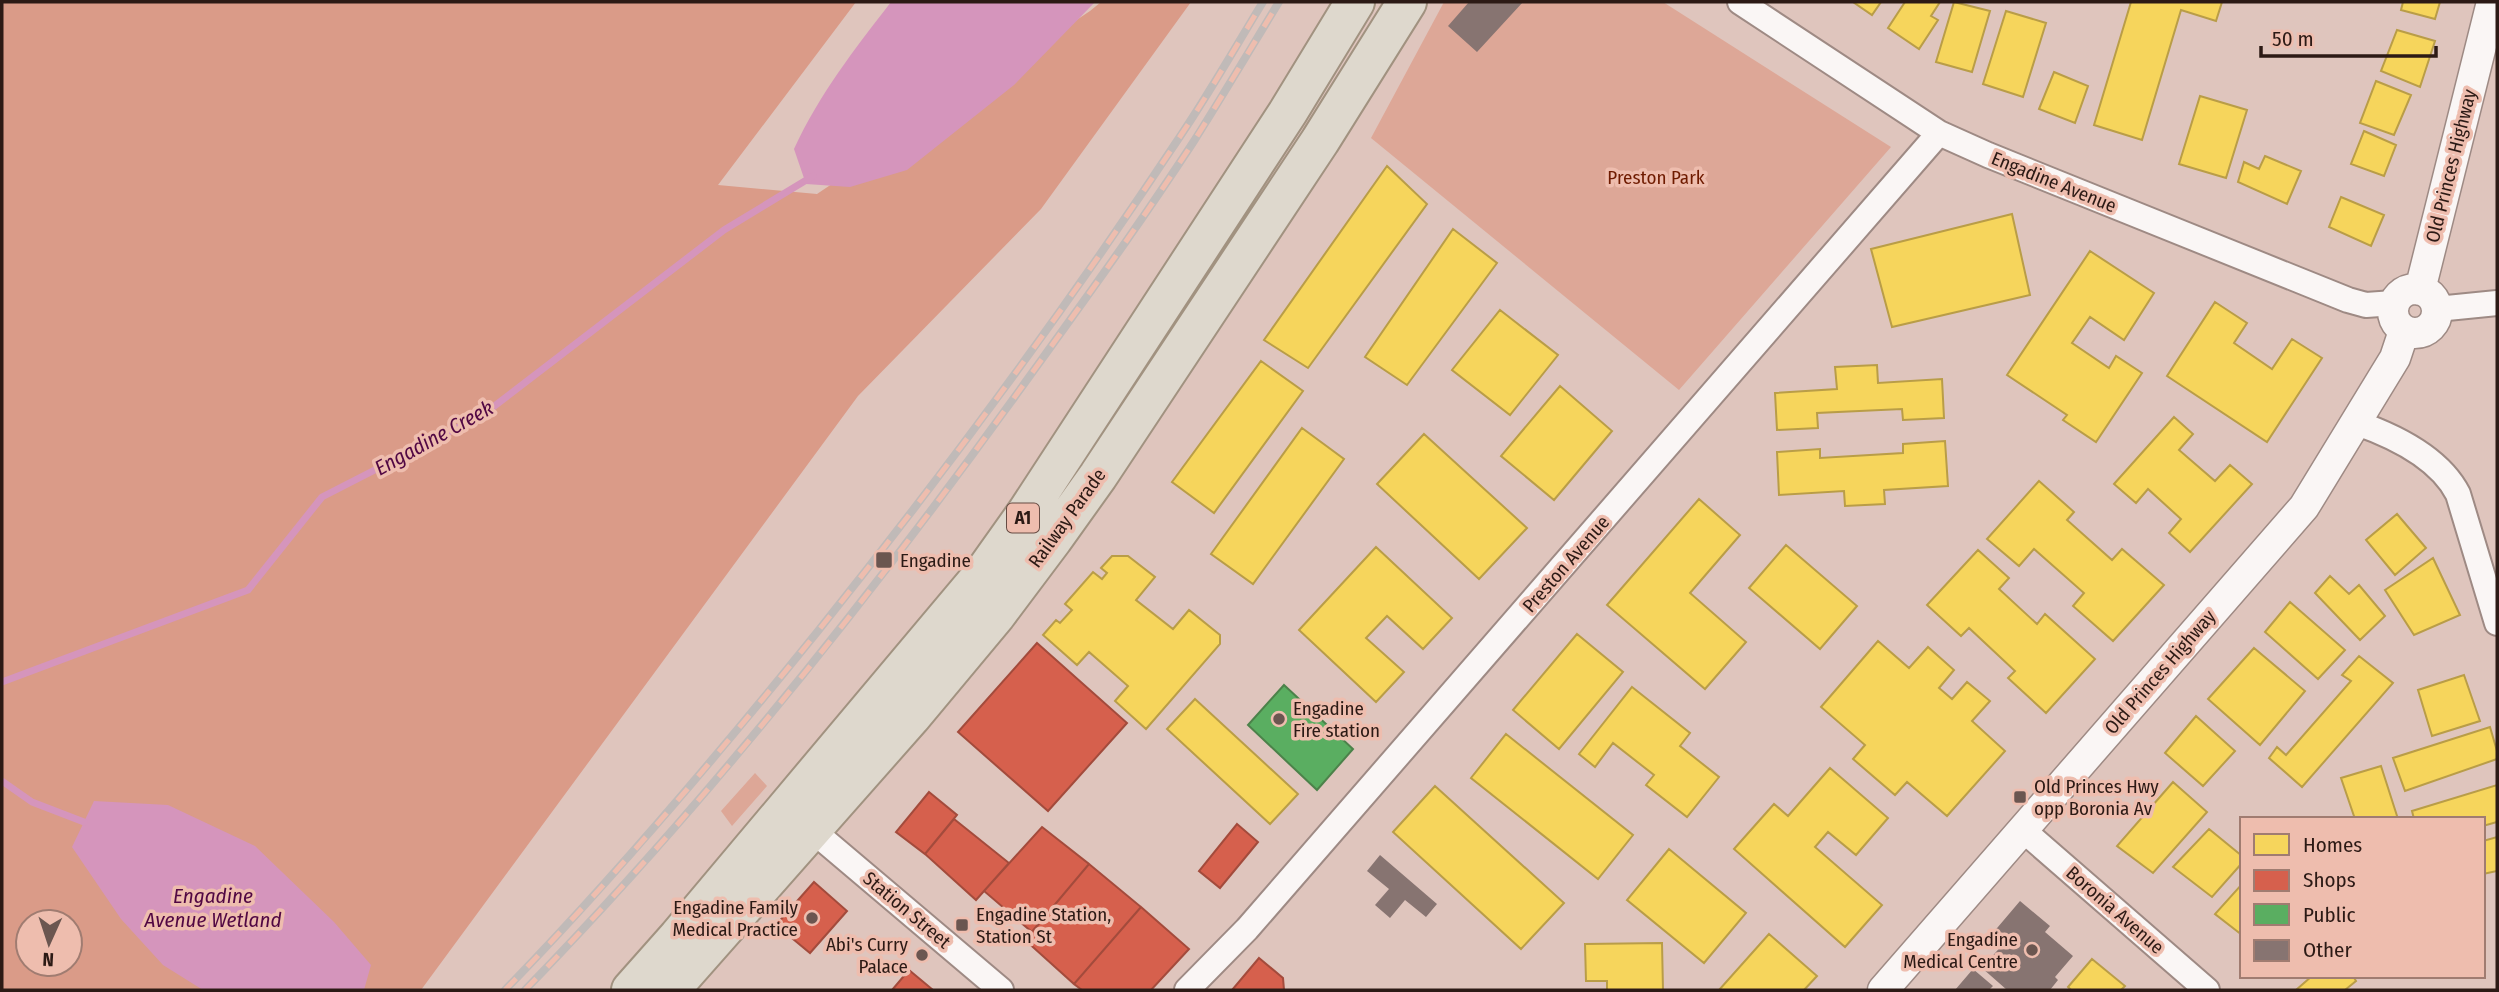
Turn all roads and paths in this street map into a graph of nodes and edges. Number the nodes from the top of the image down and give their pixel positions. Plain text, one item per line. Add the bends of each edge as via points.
1 (1355, 2) edge
2 (1407, 2) edge
3 (1740, 2) edge
4 (2492, 2) edge
5 (1939, 133) junction
6 (2429, 300) junction
7 (2497, 303) edge
8 (2399, 317) junction
9 (2357, 423) junction
10 (2497, 623) edge
11 (812, 830) junction
12 (2023, 830) junction
13 (631, 990) edge
14 (670, 990) edge
15 (1001, 990) edge
16 (1187, 990) edge
17 (1883, 990) edge
18 (2207, 990) edge

1 - 13 highway, Railway Parade / A1 via 1076,441 1005,543
2 - 11 highway, Railway Parade / A1 via 1320,141 1053,540 988,625
3 - 5 street, Engadine Avenue
4 - 6 street, Old Princes Highway
5 - 8 street, Engadine Avenue
5 - 16 street, Preston Avenue via 1247,929
6 - 7 street
6 - 8 street via 2414,289 2402,293
6 - 8 street via 2434,323 2423,332 2410,333
8 - 9 street, Old Princes Highway via 2395,358
9 - 10 street via 2435,464 2452,484
9 - 12 street, Old Princes Highway via 2304,507
11 - 14 highway, Railway Parade / A1
11 - 15 street, Station Street
12 - 17 street, Old Princes Highway
12 - 18 street, Boronia Avenue

